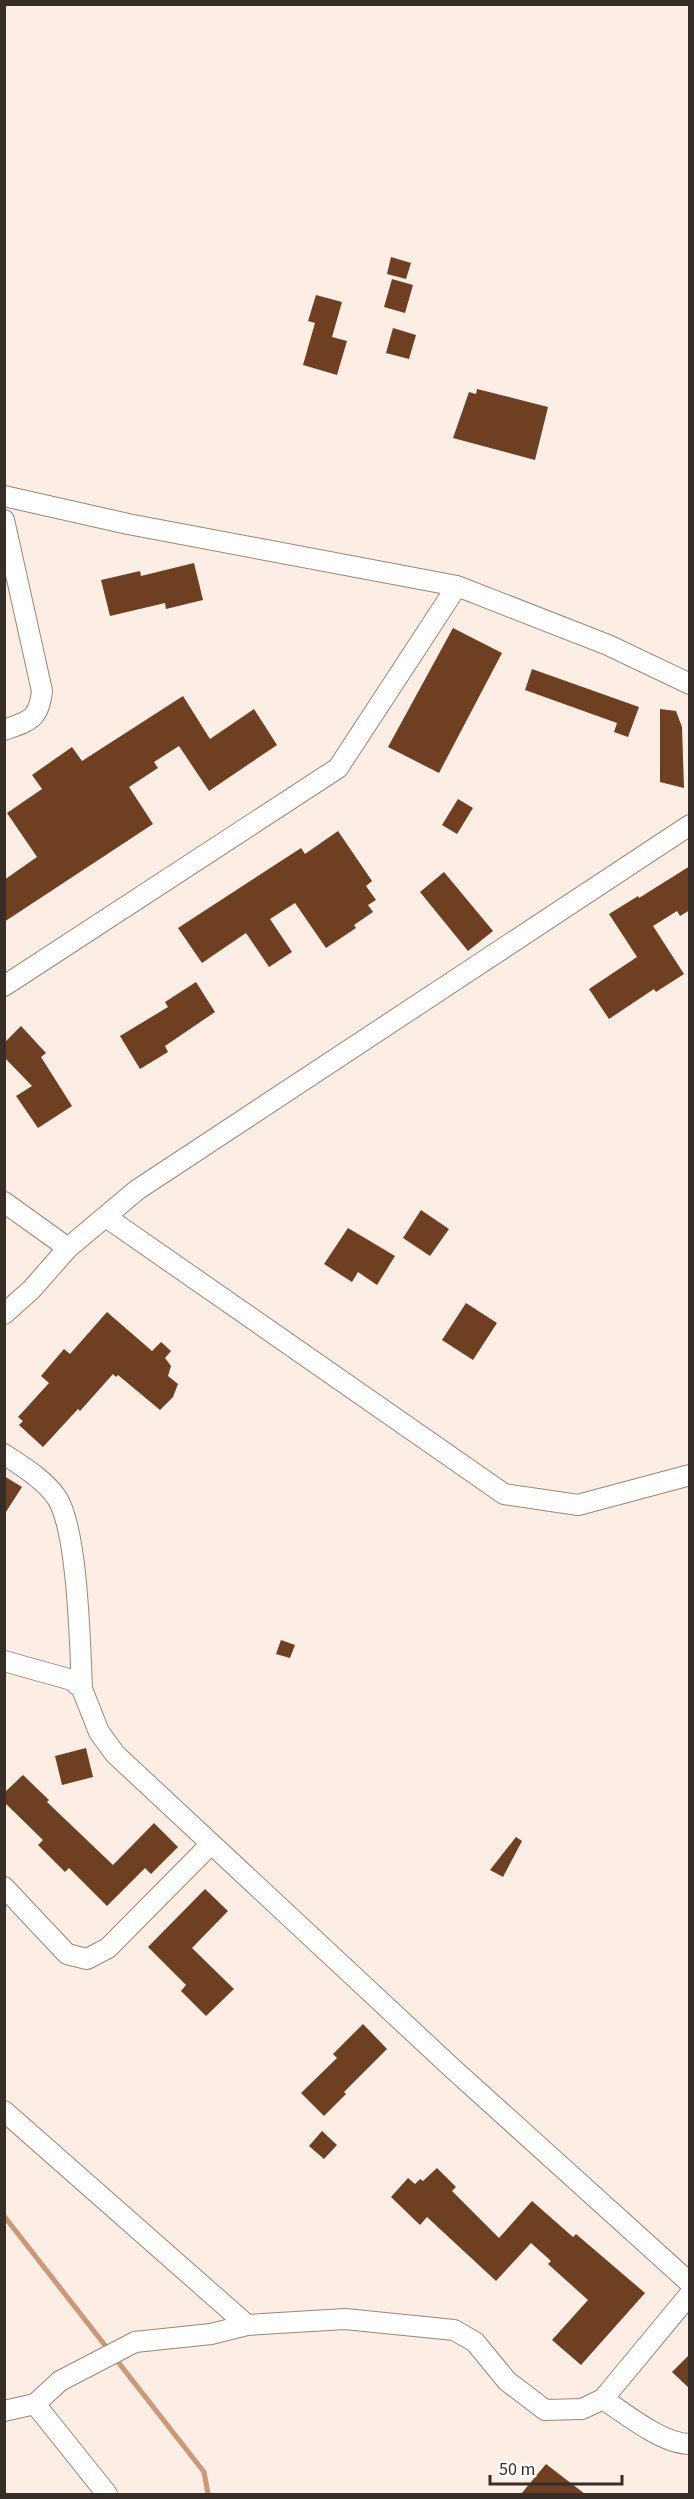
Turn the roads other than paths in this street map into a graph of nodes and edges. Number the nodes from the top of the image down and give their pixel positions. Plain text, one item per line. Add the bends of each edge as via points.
1 (4, 496) edge
2 (4, 520) edge
3 (457, 586) junction
4 (690, 684) edge
5 (4, 730) edge
6 (690, 825) edge
7 (4, 986) edge
8 (4, 1202) edge
9 (106, 1217) junction
10 (68, 1248) junction
11 (4, 1314) edge
12 (4, 1454) edge
13 (690, 1475) edge
14 (4, 1661) edge
15 (82, 1689) junction
16 (211, 1844) junction
17 (4, 1887) edge
18 (4, 2111) edge
19 (690, 2283) edge
20 (690, 2294) edge
21 (248, 2325) junction
22 (603, 2399) junction
23 (35, 2404) junction
24 (4, 2411) edge
25 (690, 2444) edge
26 (107, 2494) edge

1 - 3 street via 128,524
2 - 5 street via 42,691 40,709 28,722
3 - 4 street via 608,645
3 - 7 street via 338,768
6 - 9 street via 137,1190
8 - 10 street
9 - 10 street
9 - 13 street via 504,1494 578,1504
10 - 11 street
12 - 15 street via 39,1479 57,1499 68,1529
14 - 15 street via 72,1680
15 - 16 street via 99,1732 115,1754
16 - 17 street via 108,1948 87,1959 67,1954
16 - 19 street
18 - 21 street
20 - 22 street
21 - 22 street via 345,2319 454,2330 475,2342 507,2381 545,2410 582,2409
21 - 23 street via 211,2334 135,2342 60,2381
22 - 25 street via 677,2444
23 - 24 street
23 - 26 street

